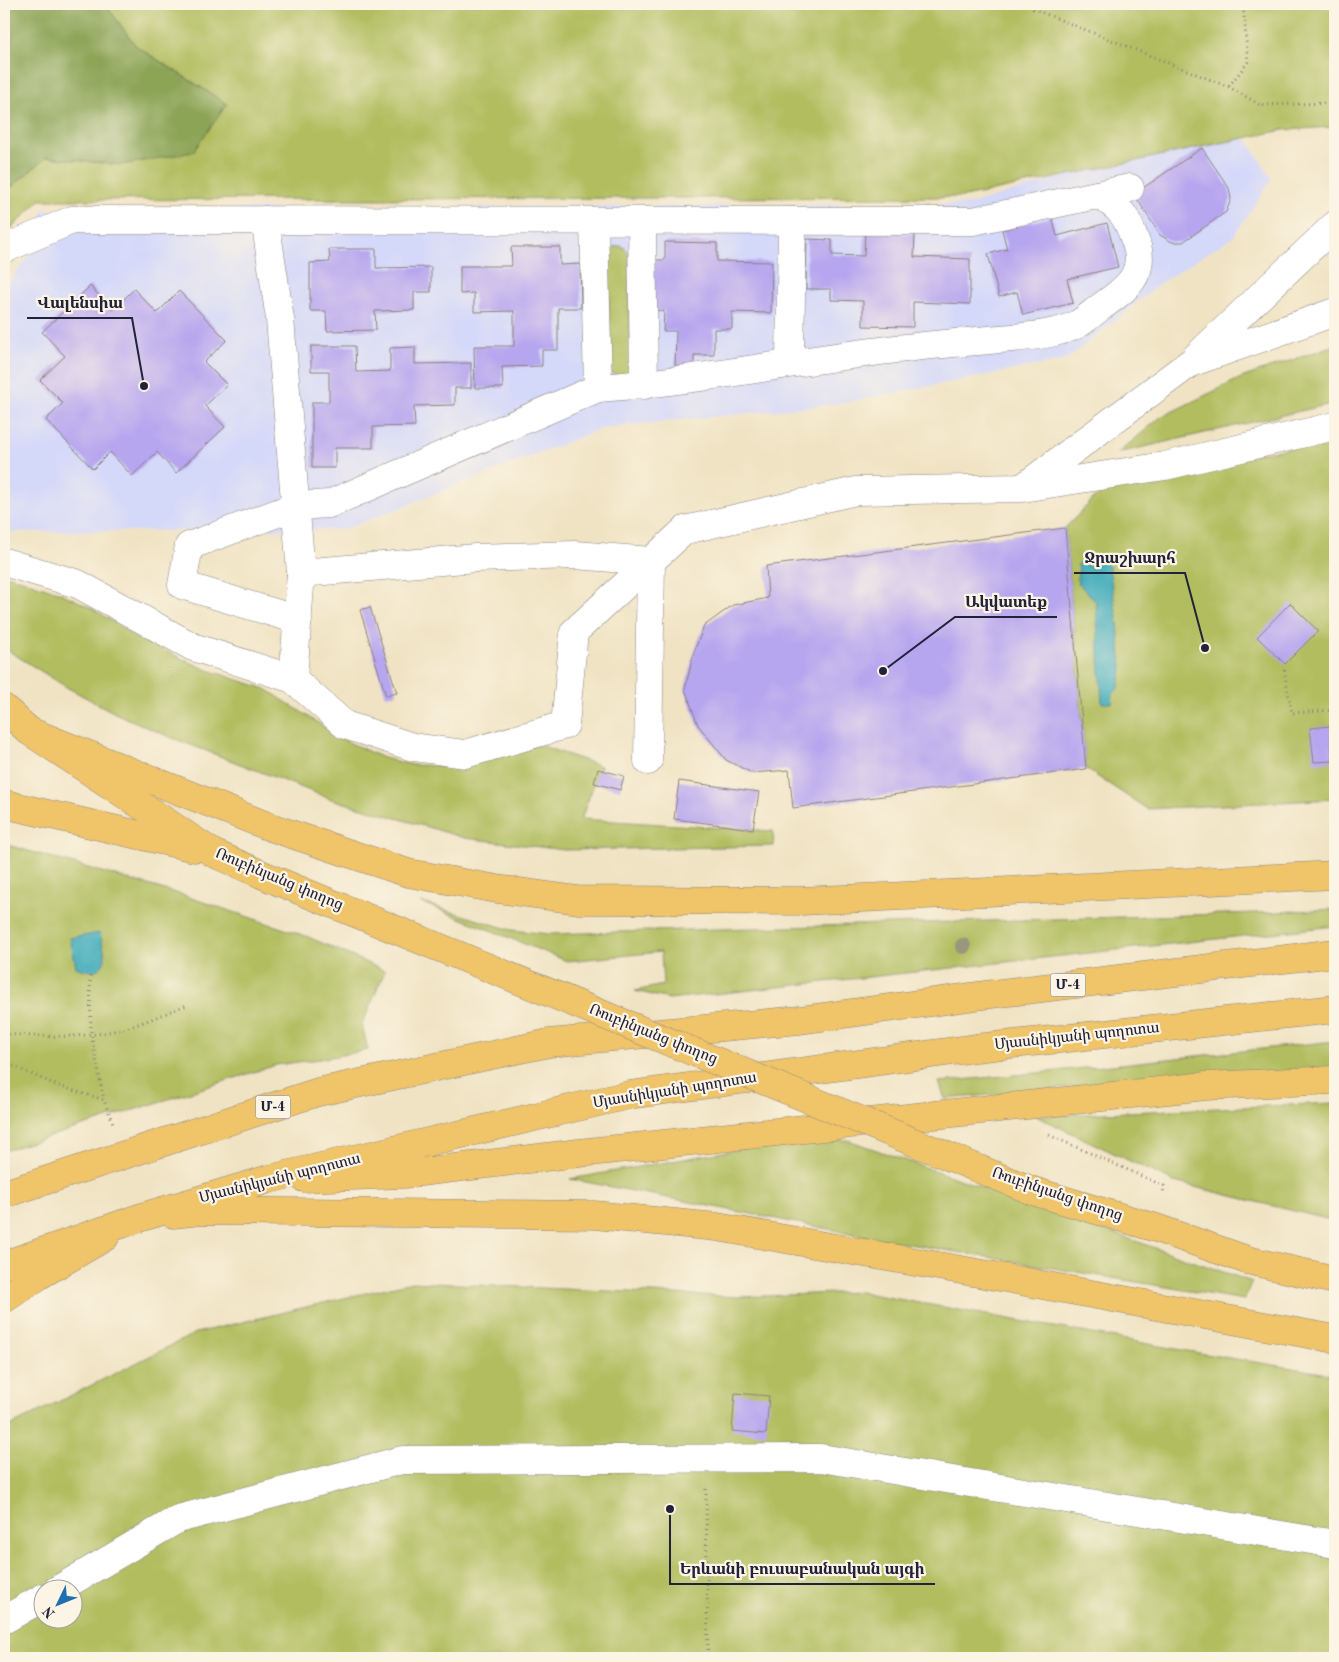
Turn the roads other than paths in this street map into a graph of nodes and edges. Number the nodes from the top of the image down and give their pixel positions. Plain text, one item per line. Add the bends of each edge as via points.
1 (1130, 188) dead end
2 (1097, 195) junction
3 (265, 220) junction
4 (594, 220) junction
5 (642, 221) junction
6 (792, 221) junction
7 (1335, 225) edge
8 (4, 249) edge
9 (1335, 312) edge
10 (790, 363) junction
11 (1190, 363) junction
12 (644, 385) junction
13 (598, 388) junction
14 (1335, 426) edge
15 (1022, 488) junction
16 (296, 506) junction
17 (652, 561) junction
18 (4, 562) edge
19 (301, 573) junction
20 (298, 620) junction
21 (293, 679) junction
22 (4, 708) edge
23 (30, 732) junction
24 (648, 761) dead end
25 (4, 804) edge
26 (213, 853) junction
27 (1335, 875) edge
28 (1335, 953) edge
29 (1335, 1009) edge
30 (1335, 1080) edge
31 (269, 1179) junction
32 (4, 1194) edge
33 (142, 1216) junction
34 (1247, 1260) junction
35 (4, 1265) edge
36 (1335, 1266) edge
37 (1335, 1280) edge
38 (4, 1298) edge
39 (1335, 1339) edge
40 (1335, 1544) edge
41 (74, 1580) edge
42 (32, 1604) edge
43 (4, 1620) edge

1 - 2 lane
2 - 6 lane via 973,221
2 - 10 lane via 1112,202 1124,215 1138,248 1139,265 1134,280 1124,290 1077,324 1039,335
3 - 4 lane
3 - 8 lane via 72,220
3 - 16 lane via 280,318
4 - 5 lane
4 - 13 lane
5 - 6 lane
5 - 12 lane
6 - 10 lane
7 - 11 lane
9 - 11 lane
10 - 12 lane
11 - 15 lane
12 - 13 lane
13 - 16 lane via 329,504
14 - 15 lane via 1165,466
15 - 17 lane via 856,491 685,530
16 - 19 lane
16 - 20 lane via 189,546 182,585
17 - 19 lane via 575,555 476,558
17 - 21 lane via 574,632 565,725 465,754 413,747 345,725
17 - 24 lane
18 - 21 lane via 78,584 193,647
19 - 20 lane
20 - 21 lane
22 - 23 main road
23 - 26 main road, Ռուբինյանց փողոց
23 - 27 main road via 270,827 408,872 498,890 578,900 801,901
25 - 26 main road
26 - 34 main road, Ռուբինյանց փողոց, bridge via 1034,1191
28 - 32 main road, Մ-4 via 800,1020 549,1043 318,1092
29 - 31 main road, Մյասնիկյանի պողոտա via 976,1048 629,1096
30 - 31 main road via 1206,1086 404,1174
31 - 33 main road, Մյասնիկյանի պողոտա
33 - 35 main road, Մյասնիկյանի պողոտա
33 - 38 main road
33 - 39 main road via 201,1211 594,1215 717,1227
34 - 36 main road
34 - 37 main road, Ռուբինյանց փողոց
40 - 41 lane via 821,1458 402,1460 178,1519
42 - 43 lane

